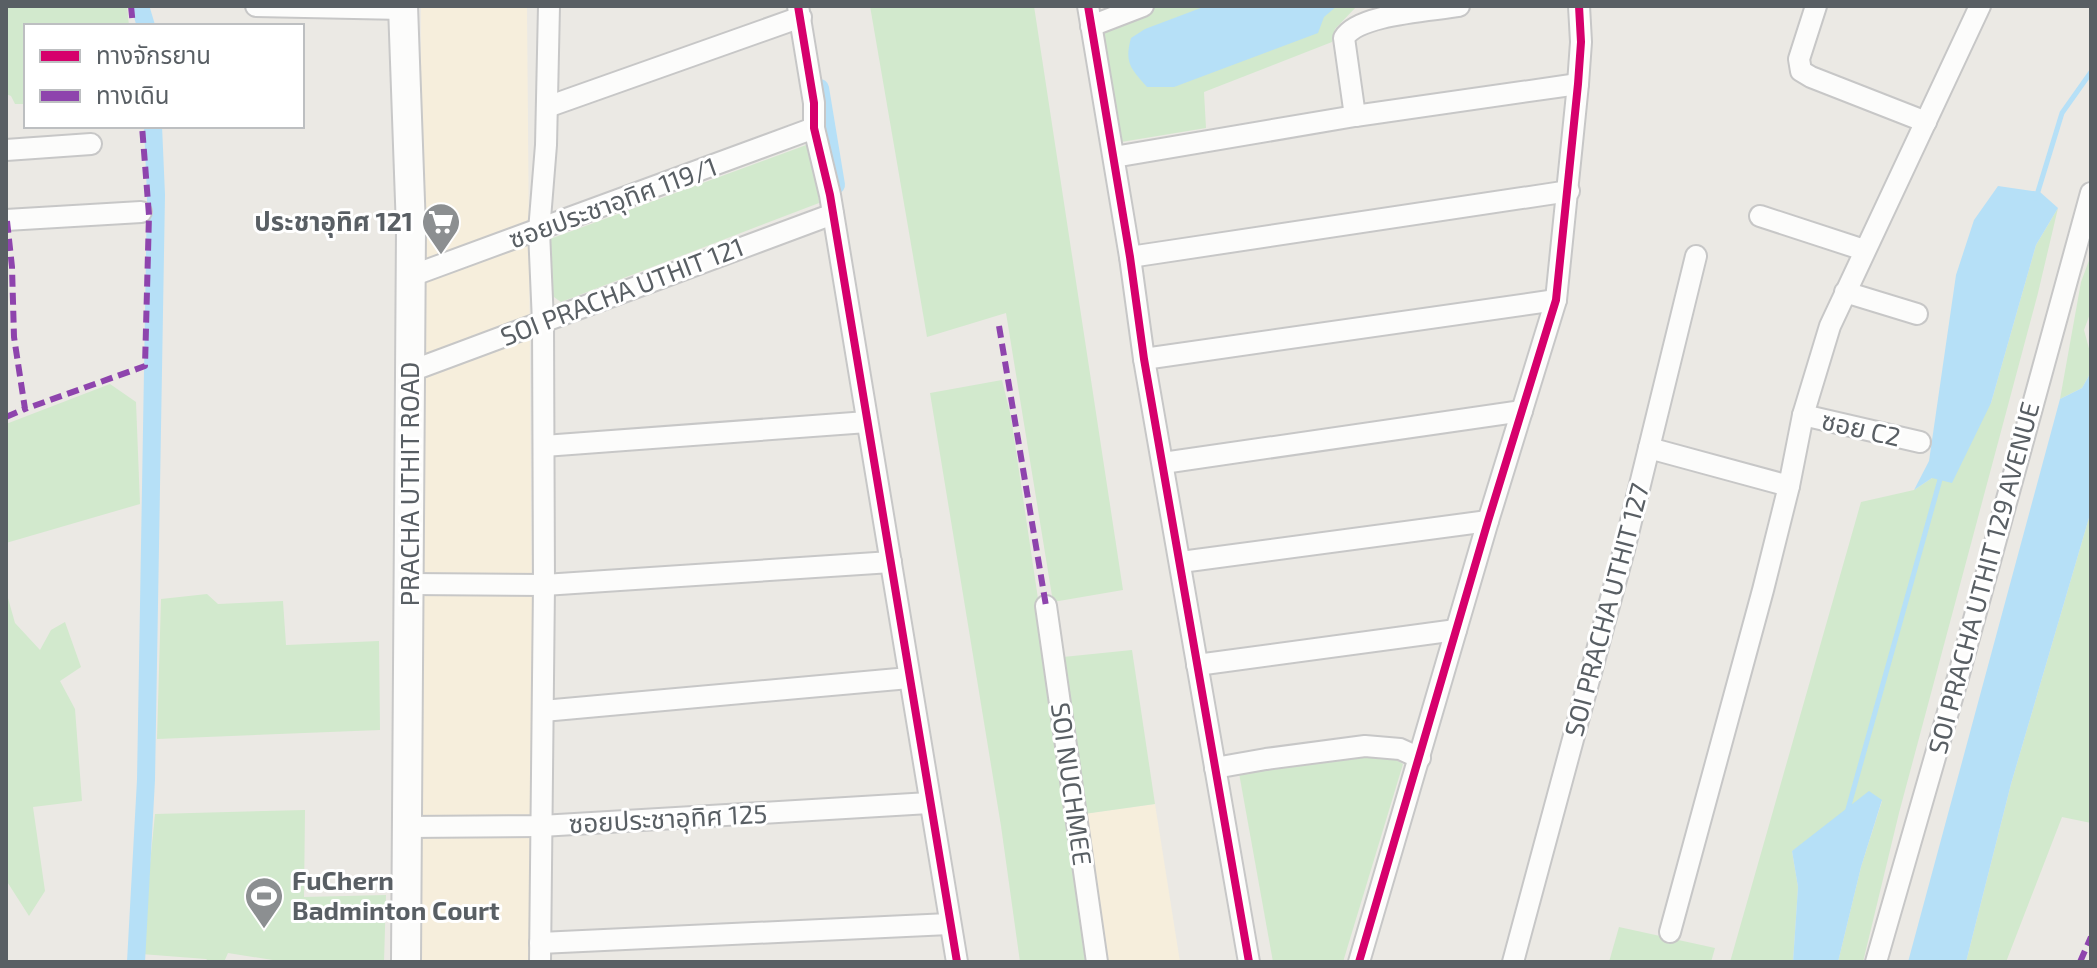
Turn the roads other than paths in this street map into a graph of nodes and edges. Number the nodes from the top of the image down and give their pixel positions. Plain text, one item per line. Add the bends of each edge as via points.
1 (256, 6) edge
2 (549, 6) edge
3 (1143, 6) edge
4 (1459, 6) edge
5 (1579, 6) edge
6 (1816, 6) edge
7 (1980, 6) edge
8 (403, 8) edge
9 (799, 11) edge
10 (1090, 16) edge
11 (1578, 84) junction
12 (547, 107) junction
13 (1355, 116) junction
14 (1926, 122) junction
15 (814, 128) junction
16 (91, 144) dead end
17 (6, 150) edge
18 (1114, 157) junction
19 (1569, 191) junction
20 (2089, 198) edge
21 (141, 212) dead end
22 (833, 214) junction
23 (1760, 216) dead end
24 (6, 220) edge
25 (539, 231) junction
26 (1864, 250) junction
27 (1696, 256) dead end
28 (1130, 257) junction
29 (411, 276) junction
30 (1845, 292) junction
31 (1556, 300) junction
32 (1917, 314) dead end
33 (543, 322) junction
34 (1144, 359) junction
35 (411, 371) junction
36 (1522, 411) junction
37 (1803, 415) junction
38 (867, 422) junction
39 (1920, 442) dead end
40 (544, 446) junction
41 (1649, 448) junction
42 (1163, 463) junction
43 (1789, 486) junction
44 (1488, 521) junction
45 (891, 562) junction
46 (1181, 562) junction
47 (410, 584) junction
48 (544, 585) junction
49 (1046, 606) dead end
50 (1456, 630) junction
51 (1197, 665) junction
52 (909, 678) junction
53 (543, 711) junction
54 (1420, 758) junction
55 (1215, 768) junction
56 (929, 803) junction
57 (541, 826) junction
58 (407, 827) junction
59 (949, 924) junction
60 (1670, 932) dead end
61 (540, 953) edge
62 (406, 962) edge
63 (957, 962) edge
64 (1097, 962) edge
65 (1249, 962) edge
66 (1359, 962) edge
67 (1513, 962) edge
68 (1876, 962) edge

1 - 8 street
2 - 12 street
3 - 10 street
4 - 13 street via 1372,20 1348,30 1344,38
5 - 11 street
6 - 14 street via 1799,59 1801,71
7 - 14 street
8 - 29 main road, PRACHA UTHIT ROAD
9 - 12 street
9 - 15 street
10 - 18 street
11 - 13 street
11 - 19 street
12 - 25 street
13 - 18 street
14 - 26 street
15 - 22 street
15 - 25 street, ซอยประชาอุทิศ 119/1
16 - 17 street
18 - 28 street
19 - 28 street
19 - 31 street
20 - 68 street, SOI PRACHA UTHIT 129 AVENUE
21 - 24 street
22 - 33 street, SOI PRACHA UTHIT 121
22 - 38 street
23 - 26 street
25 - 29 street, ซอยประชาอุทิศ 119/1
25 - 33 street
26 - 30 street
27 - 41 street, SOI PRACHA UTHIT 127
28 - 34 street
29 - 35 main road, PRACHA UTHIT ROAD
30 - 32 street
30 - 37 street
31 - 34 street
31 - 36 street
33 - 35 street, SOI PRACHA UTHIT 121
33 - 40 street
34 - 42 street
35 - 47 main road, PRACHA UTHIT ROAD
36 - 42 street
36 - 44 street
37 - 39 street, ซอย C2
37 - 43 street
38 - 40 street
38 - 45 street
40 - 48 street
41 - 43 street
41 - 67 street, SOI PRACHA UTHIT 127
42 - 46 street
43 - 60 street
44 - 46 street
44 - 50 street
45 - 48 street
45 - 52 street
46 - 51 street
47 - 48 street
47 - 58 main road, PRACHA UTHIT ROAD
48 - 53 street
49 - 64 street, SOI NUCHMEE
50 - 51 street
50 - 54 street
51 - 55 street
52 - 53 street
52 - 56 street
53 - 57 street
54 - 55 street via 1400,749 1365,746
54 - 66 street
55 - 65 street
56 - 57 street, ซอยประชาอุทิศ 125
56 - 59 street
57 - 58 street, ซอยประชาอุทิศ 125
57 - 61 street
58 - 62 main road, PRACHA UTHIT ROAD
59 - 61 street
59 - 63 street

